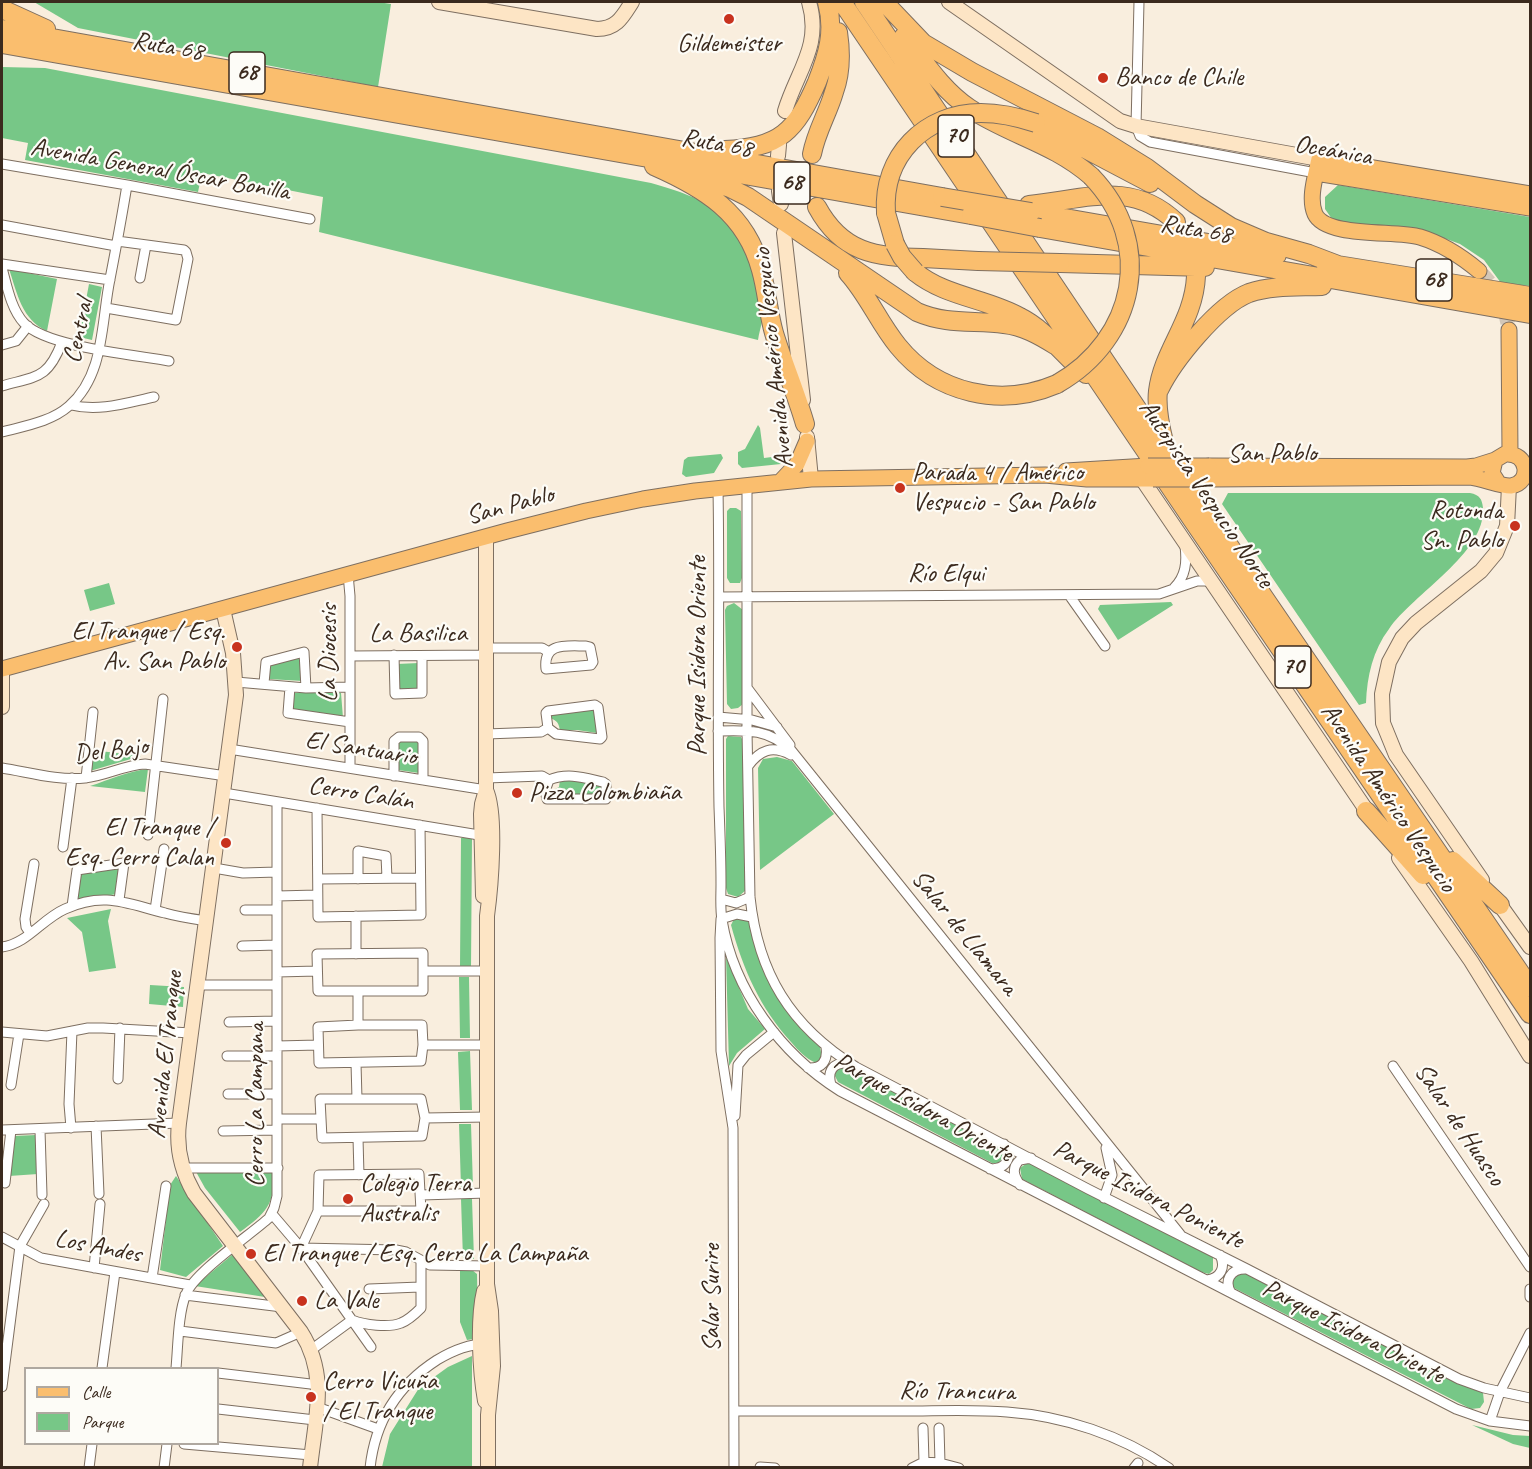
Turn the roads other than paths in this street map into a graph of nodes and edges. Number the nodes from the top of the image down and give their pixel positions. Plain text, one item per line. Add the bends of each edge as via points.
1 (438, 2) edge
2 (633, 2) edge
3 (809, 2) edge
4 (828, 2) edge
5 (842, 2) edge
6 (864, 2) edge
7 (876, 2) edge
8 (884, 2) edge
9 (949, 2) edge
10 (1139, 2) edge
11 (2, 9) edge
12 (2, 29) edge
13 (2, 44) edge
14 (2, 50) edge
15 (39, 51) junction
16 (128, 52) junction
17 (785, 111) dead end
18 (1136, 126) junction
19 (690, 151) junction
20 (624, 154) junction
21 (812, 154) dead end
22 (2, 164) edge
23 (1318, 166) junction
24 (127, 185) junction
25 (1467, 190) junction
26 (1530, 194) edge
27 (1196, 204) junction
28 (817, 207) dead end
29 (1530, 208) edge
30 (1030, 209) junction
31 (310, 219) dead end
32 (1176, 222) dead end
33 (2, 225) edge
34 (784, 232) dead end
35 (117, 244) junction
36 (146, 245) junction
37 (828, 252) junction
38 (1338, 265) junction
39 (2, 266) edge
40 (1263, 268) junction
41 (1479, 271) tunnel mouth
42 (1196, 276) dead end
43 (140, 278) dead end
44 (110, 280) junction
45 (1351, 284) junction
46 (1530, 296) edge
47 (13, 302) junction
48 (2, 306) edge
49 (106, 308) junction
50 (1530, 314) edge
51 (28, 326) junction
52 (1509, 330) tunnel mouth
53 (62, 342) junction
54 (2, 345) edge
55 (1055, 345) junction
56 (99, 349) junction
57 (170, 361) dead end
58 (2, 386) edge
59 (1104, 389) junction
60 (1159, 390) junction
61 (154, 397) dead end
62 (71, 405) junction
63 (2, 432) edge
64 (806, 433) junction
65 (1510, 453) junction
66 (1170, 458) junction
67 (1495, 460) junction
68 (1211, 472) junction
69 (1148, 473) junction
70 (1528, 473) edge
71 (811, 479) junction
72 (780, 482) junction
73 (747, 485) junction
74 (1504, 485) junction
75 (718, 489) junction
76 (486, 537) junction
77 (1184, 542) junction
78 (348, 574) junction
79 (1212, 581) junction
80 (1172, 590) junction
81 (1069, 595) junction
82 (748, 596) junction
83 (719, 597) junction
84 (223, 609) junction
85 (1105, 646) dead end
86 (486, 652) junction
87 (549, 652) junction
88 (394, 655) junction
89 (350, 656) junction
90 (422, 656) junction
91 (2, 670) edge
92 (236, 682) junction
93 (264, 683) junction
94 (290, 687) junction
95 (350, 687) junction
96 (306, 688) junction
97 (747, 689) junction
98 (163, 699) dead end
99 (2, 707) edge
100 (93, 712) dead end
101 (718, 717) junction
102 (747, 719) junction
103 (350, 722) junction
104 (777, 727) junction
105 (548, 728) junction
106 (747, 730) junction
107 (718, 731) junction
108 (486, 734) junction
109 (229, 749) junction
110 (794, 754) junction
111 (156, 765) junction
112 (748, 766) junction
113 (350, 767) junction
114 (2, 768) edge
115 (226, 776) junction
116 (394, 776) junction
117 (72, 778) junction
118 (86, 778) junction
119 (423, 780) junction
120 (549, 780) junction
121 (486, 784) junction
122 (224, 793) junction
123 (277, 802) junction
124 (317, 808) junction
125 (1366, 811) junction
126 (420, 825) junction
127 (148, 835) dead end
128 (486, 836) junction
129 (1427, 837) junction
130 (63, 847) dead end
131 (164, 849) dead end
132 (34, 864) dead end
133 (214, 868) junction
134 (277, 872) junction
135 (387, 878) junction
136 (420, 878) junction
137 (318, 879) junction
138 (358, 879) junction
139 (317, 895) junction
140 (277, 896) junction
141 (750, 897) junction
142 (721, 899) junction
143 (119, 900) junction
144 (1500, 905) junction
145 (72, 906) junction
146 (155, 910) junction
147 (245, 910) dead end
148 (277, 910) junction
149 (1461, 914) junction
150 (356, 916) junction
151 (752, 918) junction
152 (721, 919) junction
153 (207, 921) junction
154 (30, 933) junction
155 (277, 945) junction
156 (242, 946) dead end
157 (2, 947) edge
158 (1530, 947) edge
159 (356, 954) junction
160 (317, 971) junction
161 (423, 971) junction
162 (487, 971) junction
163 (277, 972) junction
164 (198, 985) junction
165 (277, 985) junction
166 (1530, 987) edge
167 (358, 991) junction
168 (1530, 1014) edge
169 (277, 1021) junction
170 (229, 1022) dead end
171 (358, 1025) junction
172 (120, 1028) junction
173 (72, 1031) junction
174 (2, 1032) edge
175 (774, 1032) junction
176 (19, 1034) junction
177 (191, 1034) junction
178 (318, 1045) junction
179 (423, 1045) junction
180 (487, 1045) junction
181 (826, 1047) junction
182 (277, 1051) junction
183 (227, 1056) dead end
184 (1530, 1056) edge
185 (848, 1062) junction
186 (356, 1063) junction
187 (1393, 1066) dead end
188 (808, 1068) junction
189 (118, 1079) dead end
190 (11, 1085) dead end
191 (831, 1085) junction
192 (228, 1094) dead end
193 (277, 1094) junction
194 (357, 1099) junction
195 (487, 1117) junction
196 (425, 1118) junction
197 (278, 1119) junction
198 (321, 1119) junction
199 (179, 1123) junction
200 (96, 1126) junction
201 (71, 1128) junction
202 (733, 1128) junction
203 (6, 1130) edge
204 (40, 1130) junction
205 (278, 1130) junction
206 (223, 1131) dead end
207 (358, 1138) junction
208 (1105, 1143) junction
209 (1004, 1144) junction
210 (1031, 1158) junction
211 (183, 1168) junction
212 (278, 1168) junction
213 (990, 1169) junction
214 (359, 1175) junction
215 (5, 1183) dead end
216 (1020, 1185) junction
217 (166, 1186) dead end
218 (487, 1193) junction
219 (421, 1195) junction
220 (1104, 1197) junction
221 (318, 1211) junction
222 (272, 1214) junction
223 (1181, 1236) junction
224 (2, 1237) edge
225 (20, 1246) junction
226 (235, 1247) junction
227 (301, 1248) junction
228 (1220, 1255) junction
229 (421, 1261) junction
230 (487, 1266) junction
231 (1530, 1267) edge
232 (94, 1268) junction
233 (1247, 1269) junction
234 (115, 1272) junction
235 (152, 1278) junction
236 (1207, 1280) junction
237 (190, 1285) junction
238 (420, 1287) junction
239 (369, 1289) dead end
240 (1530, 1289) edge
241 (1231, 1293) junction
242 (185, 1295) junction
243 (1530, 1297) edge
244 (282, 1307) junction
245 (352, 1320) junction
246 (180, 1331) junction
247 (301, 1332) junction
248 (1530, 1333) edge
249 (487, 1344) junction
250 (371, 1347) dead end
251 (311, 1350) junction
252 (102, 1367) edge
253 (177, 1367) edge
254 (219, 1373) edge
255 (319, 1384) junction
256 (2, 1387) edge
257 (1500, 1392) junction
258 (1530, 1398) edge
259 (219, 1409) edge
260 (734, 1411) junction
261 (922, 1411) junction
262 (938, 1412) junction
263 (316, 1414) junction
264 (1490, 1421) junction
265 (1530, 1426) edge
266 (378, 1430) junction
267 (92, 1445) edge
268 (167, 1445) edge
269 (198, 1445) edge
270 (310, 1461) edge
271 (924, 1462) junction
272 (940, 1462) junction
273 (89, 1467) edge
274 (164, 1467) edge
275 (370, 1467) edge
276 (488, 1467) edge
277 (734, 1467) edge
278 (760, 1467) edge
279 (775, 1467) edge
280 (912, 1467) edge
281 (959, 1467) edge
282 (1169, 1467) edge

1 - 2 street via 597,29 618,23
3 - 17 street via 813,24 811,48
4 - 19 highway via 830,47 794,125 755,148
4 - 21 highway via 837,26 840,69
5 - 59 highway, Autopista Vespucio Norte / 70
6 - 66 highway, Autopista Vespucio Norte / 70
7 - 37 highway, bridge via 964,105 999,126 1054,149 1091,176 1111,200 1125,232 1129,256 1127,292 1117,323 1102,348 1080,370 1057,384 1028,394 968,392 938,380 913,362 852,277
8 - 27 highway via 923,43 1097,137
9 - 18 street, Oceánica via 1116,119
10 - 18 street
11 - 16 highway via 40,27
12 - 16 highway, Ruta 68 / 68
13 - 15 highway, Ruta 68 / 68
14 - 15 highway
15 - 20 highway, Ruta 68 / 68
16 - 19 highway, Ruta 68 / 68
18 - 23 street, Oceánica
19 - 30 highway, Ruta 68 / 68, bridge via 998,207
20 - 37 highway via 738,192
20 - 40 highway, Ruta 68 / 68, bridge
20 - 64 highway via 701,189 742,228 761,268 774,332
22 - 24 street, Avenida General Óscar Bonilla
23 - 25 main road, Oceánica
23 - 41 main road via 1313,208 1322,223 1418,236 1455,252
24 - 31 street, Avenida General Óscar Bonilla
24 - 35 street, Central
25 - 26 main road, Oceánica
25 - 29 main road, Oceánica
27 - 38 highway via 1245,234
27 - 55 highway, bridge via 1036,123 1004,114 956,115 931,125 910,142 895,163 887,187 886,213 902,257 915,272 945,290 1020,316
28 - 40 highway, bridge via 836,234 872,254 978,261
30 - 32 highway via 1090,196 1122,195 1152,204
30 - 38 highway, Ruta 68 / 68
33 - 35 street
34 - 64 street, Avenida Américo Vespucio
35 - 36 street
35 - 44 street, Central
36 - 43 street
36 - 49 street via 184,250 188,255 176,320
37 - 55 highway via 927,316 947,322 1006,324 1035,333
38 - 46 highway, Ruta 68 / 68
39 - 44 street
39 - 47 street
40 - 45 highway, Ruta 68 / 68
42 - 60 highway via 1191,310
44 - 49 street, Central
45 - 50 highway, Ruta 68 / 68
45 - 60 highway via 1263,290 1238,298 1179,357
47 - 48 street
47 - 51 street
49 - 56 street, Central
51 - 53 street
51 - 54 street via 16,340
52 - 65 main road
53 - 56 street
53 - 58 street via 54,362 44,372
55 - 59 highway
56 - 57 street
56 - 62 street, Central via 89,383
59 - 149 highway, Autopista Vespucio Norte / 70
60 - 66 highway via 1160,424
61 - 62 street via 98,408
62 - 63 street, Central via 47,419
64 - 71 street, Avenida Américo Vespucio
64 - 72 main road via 797,464
65 - 67 main road
65 - 70 main road via 1523,461
66 - 129 highway, Autopista Vespucio Norte / 70
67 - 68 main road, San Pablo via 1467,467
67 - 74 main road via 1492,473
68 - 69 main road, San Pablo, bridge
68 - 74 main road, San Pablo via 1470,477
69 - 71 main road, San Pablo via 1087,468 1045,475
69 - 77 street, Avenida Américo Vespucio
70 - 74 main road via 1521,481
71 - 72 main road, San Pablo
72 - 73 main road, San Pablo
73 - 75 main road, San Pablo
73 - 82 street, Parque Isidora Poniente
74 - 144 street, Avenida Américo Vespucio via 1507,526 1496,553 1481,571 1402,638 1387,668 1381,701 1385,730 1399,761
75 - 76 main road, San Pablo via 606,507
75 - 83 street, Parque Isidora Oriente
76 - 78 main road, San Pablo
76 - 86 street
77 - 79 street, Avenida Américo Vespucio
77 - 80 street via 1185,570
78 - 84 main road, San Pablo
78 - 89 street, La Diocesis
79 - 80 street, Río Elqui via 1197,581
79 - 125 street, Avenida Américo Vespucio
80 - 81 street, Río Elqui via 1159,594
81 - 82 street, Río Elqui
81 - 85 street
82 - 83 street, Río Elqui
82 - 97 street, Parque Isidora Poniente
83 - 101 street, Parque Isidora Oriente
84 - 91 main road, San Pablo
84 - 92 street, Avenida El Tranque
86 - 87 street, La Basilica via 542,648
86 - 90 street, La Basilica
86 - 108 street
87 - 87 street, La Basilica via 545,660 549,670 593,662 590,647 586,646 559,647
88 - 89 street, La Basilica
88 - 90 street, La Basilica
88 - 90 street via 395,694 422,693
89 - 95 street, La Diocesis
91 - 99 street
92 - 93 street
92 - 109 street, Avenida El Tranque
93 - 94 street
93 - 96 street via 266,662 304,652
94 - 96 street
94 - 103 street via 288,713
95 - 96 street
95 - 103 street, La Diocesis
97 - 102 street, Parque Isidora Poniente
97 - 104 street, Salar de Llamara
98 - 111 street
100 - 118 street
101 - 102 street
101 - 107 street, Parque Isidora Oriente
102 - 104 street
102 - 106 street, Parque Isidora Poniente
103 - 113 street, La Diocesis
104 - 110 street, Salar de Llamara
105 - 105 street via 556,734 602,737 595,705 548,711
105 - 108 street via 542,732
106 - 107 street, Salar de Llamara
106 - 110 street, Salar de Llamara via 769,735
106 - 112 street, Parque Isidora Poniente
107 - 142 street, Parque Isidora Oriente
108 - 121 street
109 - 113 street, El Santuario
109 - 115 street, Avenida El Tranque
110 - 112 street via 771,749 758,754
110 - 208 street, Salar de Llamara
111 - 115 street, Del Bajo
111 - 118 street, Del Bajo via 133,765
111 - 127 street
112 - 141 street, Parque Isidora Poniente
113 - 116 street, El Santuario
114 - 117 street, Del Bajo
115 - 122 street, Avenida El Tranque
116 - 119 street, El Santuario
116 - 119 street via 394,741 399,737 418,737 423,741
117 - 118 street, Del Bajo
117 - 130 street
119 - 121 street, El Santuario
120 - 120 street, El Santuario via 575,776 603,782 606,799 547,799
120 - 121 street, El Santuario via 542,776
121 - 128 street via 482,804
122 - 123 street, Cerro Calán
122 - 133 street, Avenida El Tranque
123 - 124 street, Cerro Calán
123 - 134 street, Cerro La Campana
124 - 126 street, Cerro Calán
124 - 137 street
125 - 149 highway
125 - 184 street, Avenida Américo Vespucio via 1476,969
126 - 128 street, Cerro Calán
126 - 136 street
128 - 162 street via 482,884 487,915
129 - 144 highway
129 - 166 highway, Autopista Vespucio Norte / 70
131 - 146 street
132 - 154 street via 25,919
133 - 134 street via 243,873
133 - 153 street, Avenida El Tranque
134 - 140 street, Cerro La Campana
135 - 136 street
135 - 138 street
135 - 138 street via 387,856 358,851
136 - 150 street via 421,915
137 - 138 street
137 - 139 street
139 - 140 street
139 - 150 street via 318,917
140 - 148 street, Cerro La Campana
141 - 142 street via 736,903
141 - 151 street, Parque Isidora Poniente
142 - 152 street, Parque Isidora Oriente
143 - 145 street
143 - 145 street via 124,863 77,870
143 - 146 street
144 - 158 street, Avenida Américo Vespucio
145 - 154 street
146 - 153 street
147 - 148 street
148 - 155 street, Cerro La Campana
149 - 168 highway, Autopista Vespucio Norte / 70
150 - 159 street
151 - 152 street via 737,914
151 - 181 street, Parque Isidora Poniente via 761,956 779,991
152 - 175 street, Parque Isidora Oriente via 740,975
152 - 202 street, Salar Surire via 720,1043
153 - 164 street, Avenida El Tranque
154 - 157 street
155 - 156 street
155 - 163 street, Cerro La Campana
159 - 160 street via 317,954
159 - 161 street via 423,953
160 - 163 street
160 - 167 street via 318,991
161 - 162 street
161 - 167 street via 423,991
162 - 180 street
163 - 165 street, Cerro La Campana
164 - 165 street
164 - 177 street, Avenida El Tranque
165 - 169 street, Cerro La Campana
167 - 171 street
169 - 170 street
169 - 182 street, Cerro La Campana
171 - 178 street via 318,1027
171 - 179 street via 422,1025
172 - 173 street
172 - 177 street
172 - 189 street
173 - 176 street via 47,1036
173 - 201 street
174 - 176 street
175 - 188 street, Parque Isidora Oriente
175 - 202 street, Salar Surire via 738,1065
176 - 190 street
177 - 199 street, Avenida El Tranque
178 - 182 street
178 - 186 street via 319,1064
179 - 180 street
179 - 186 street via 421,1061
180 - 195 street
181 - 185 street, Parque Isidora Poniente
181 - 188 street via 823,1064
182 - 183 street
182 - 193 street, Cerro La Campana
185 - 191 street via 831,1069
185 - 209 street, Parque Isidora Poniente
186 - 194 street
187 - 231 street, Salar de Huasco
188 - 191 street, Parque Isidora Oriente
191 - 213 street, Parque Isidora Oriente
192 - 193 street
193 - 197 street, Cerro La Campana
194 - 196 street via 421,1099
194 - 198 street via 320,1099
195 - 196 street
195 - 218 street
196 - 207 street via 422,1136
197 - 198 street
197 - 205 street, Cerro La Campana
198 - 207 street via 322,1138
199 - 200 street
199 - 211 street, Avenida El Tranque
200 - 201 street
200 - 232 street via 99,1199
201 - 204 street
202 - 260 street, Salar Surire
203 - 204 street
203 - 215 street
204 - 225 street via 43,1200
205 - 206 street
205 - 212 street, Cerro La Campana
207 - 214 street
208 - 220 street, Salar de Llamara via 1112,1175
208 - 223 street, Salar de Llamara
209 - 210 street, Parque Isidora Poniente
209 - 213 street via 1009,1155 1006,1163
210 - 216 street via 1020,1160 1015,1166 1014,1174
210 - 220 street, Parque Isidora Poniente
211 - 212 street
211 - 226 street, Avenida El Tranque via 198,1199
212 - 222 street, Cerro La Campana
213 - 216 street, Parque Isidora Oriente
214 - 219 street via 419,1174
214 - 221 street via 319,1175
216 - 236 street, Parque Isidora Oriente
217 - 235 street
218 - 219 street
218 - 230 street
219 - 221 street via 421,1211
220 - 223 street, Parque Isidora Poniente
221 - 227 street
222 - 226 street, Cerro La Campana
222 - 227 street
223 - 228 street, Parque Isidora Poniente
224 - 225 street, Los Andes
225 - 232 street, Los Andes via 41,1258
225 - 256 street
226 - 237 street, Cerro La Campana
226 - 244 street, Avenida El Tranque
227 - 229 street via 396,1250
227 - 245 street
228 - 233 street, Parque Isidora Poniente
228 - 236 street via 1221,1272
229 - 230 street via 434,1265
229 - 238 street
230 - 249 street via 482,1307
232 - 234 street, Los Andes
233 - 241 street via 1231,1273
233 - 257 street, Parque Isidora Poniente via 1459,1378
234 - 235 street, Los Andes
234 - 252 street
235 - 237 street, Los Andes
236 - 241 street, Parque Isidora Oriente
237 - 242 street, Cerro La Campana
238 - 239 street
238 - 245 street via 421,1308 399,1324 364,1325
240 - 243 street
241 - 264 street, Parque Isidora Oriente via 1456,1409
242 - 244 street
242 - 246 street, Cerro La Campana
244 - 247 street, Avenida El Tranque
245 - 250 street
245 - 251 street
246 - 247 street via 276,1342
246 - 253 street, Cerro La Campana
247 - 251 street, Avenida El Tranque
248 - 257 street
249 - 266 street via 471,1345 432,1363 389,1406
249 - 276 street via 492,1384
251 - 255 street, Avenida El Tranque
254 - 255 street
255 - 263 street, Avenida El Tranque
257 - 258 street, Parque Isidora Poniente
257 - 264 street
259 - 263 street
260 - 261 street, Río Trancura
260 - 277 street, Salar Surire
261 - 262 street, Río Trancura
261 - 271 street
262 - 272 street
262 - 282 street, Río Trancura via 1007,1412 1074,1423
263 - 266 street
263 - 270 street, Avenida El Tranque
264 - 265 street, Parque Isidora Oriente
266 - 275 street
267 - 273 street
268 - 274 street
269 - 270 street
271 - 272 street
271 - 280 street
272 - 281 street
278 - 279 street

